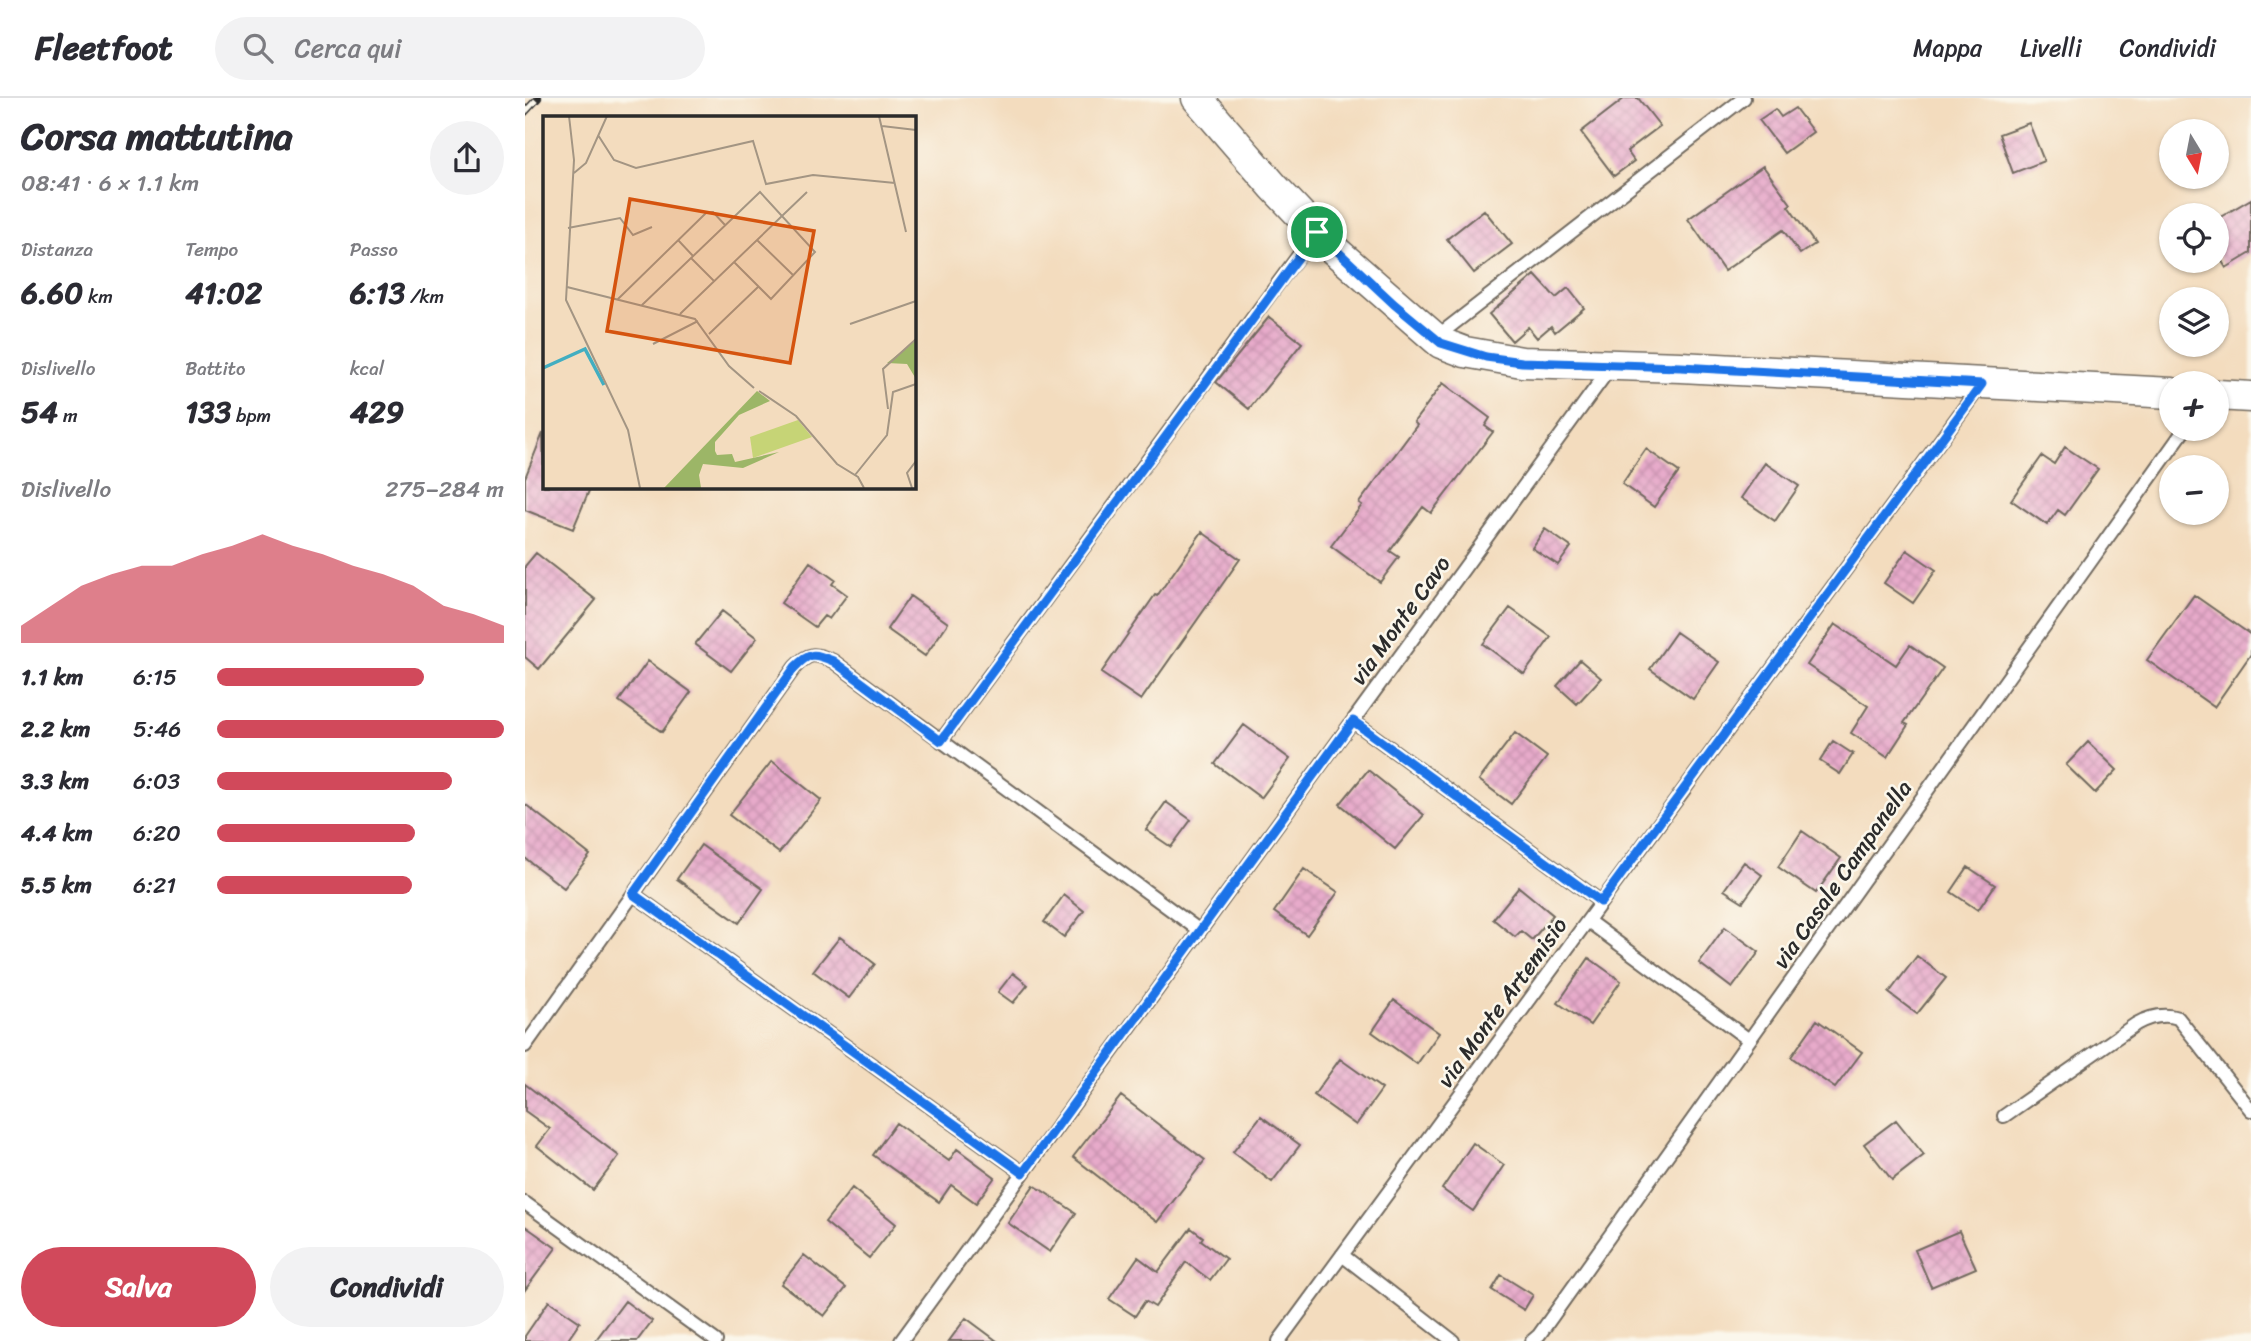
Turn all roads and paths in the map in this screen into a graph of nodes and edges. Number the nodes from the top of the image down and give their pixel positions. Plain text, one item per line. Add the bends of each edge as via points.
1 (1197, 98) edge
2 (1744, 98) edge
3 (1317, 232) junction
4 (1435, 338) junction
5 (1612, 365) junction
6 (1982, 384) junction
7 (2159, 392) edge
8 (2229, 396) edge
9 (2251, 397) edge
10 (2176, 441) edge
11 (1353, 721) junction
12 (941, 741) junction
13 (633, 894) junction
14 (1601, 902) junction
15 (1588, 921) junction
16 (1200, 931) junction
17 (1749, 1040) junction
18 (525, 1046) edge
19 (2251, 1110) edge
20 (2004, 1116) dead end
21 (1023, 1173) junction
22 (525, 1203) edge
23 (1342, 1255) junction
24 (716, 1341) edge
25 (901, 1341) edge
26 (1279, 1341) edge
27 (1453, 1341) edge
28 (1532, 1341) edge

1 - 3 street
2 - 4 lane
3 - 4 street
3 - 12 lane
4 - 5 street via 1486,357
5 - 6 street
5 - 11 lane, via Monte Cavo
6 - 7 street
6 - 14 lane, via Monte Artemisio
8 - 9 street
10 - 17 lane, via Casale Campanella
11 - 14 lane
11 - 16 lane, via Monte Cavo
12 - 13 lane via 833,661 816,654 806,656
12 - 16 lane
13 - 18 lane
13 - 21 lane
14 - 15 lane, via Monte Artemisio
15 - 17 lane
15 - 23 lane, via Monte Artemisio
16 - 21 lane, via Monte Cavo
17 - 28 lane, via Casale Campanella
19 - 20 lane via 2178,1018 2168,1015 2136,1024
21 - 25 lane, via Monte Cavo
22 - 24 lane
23 - 26 lane, via Monte Artemisio
23 - 27 lane

